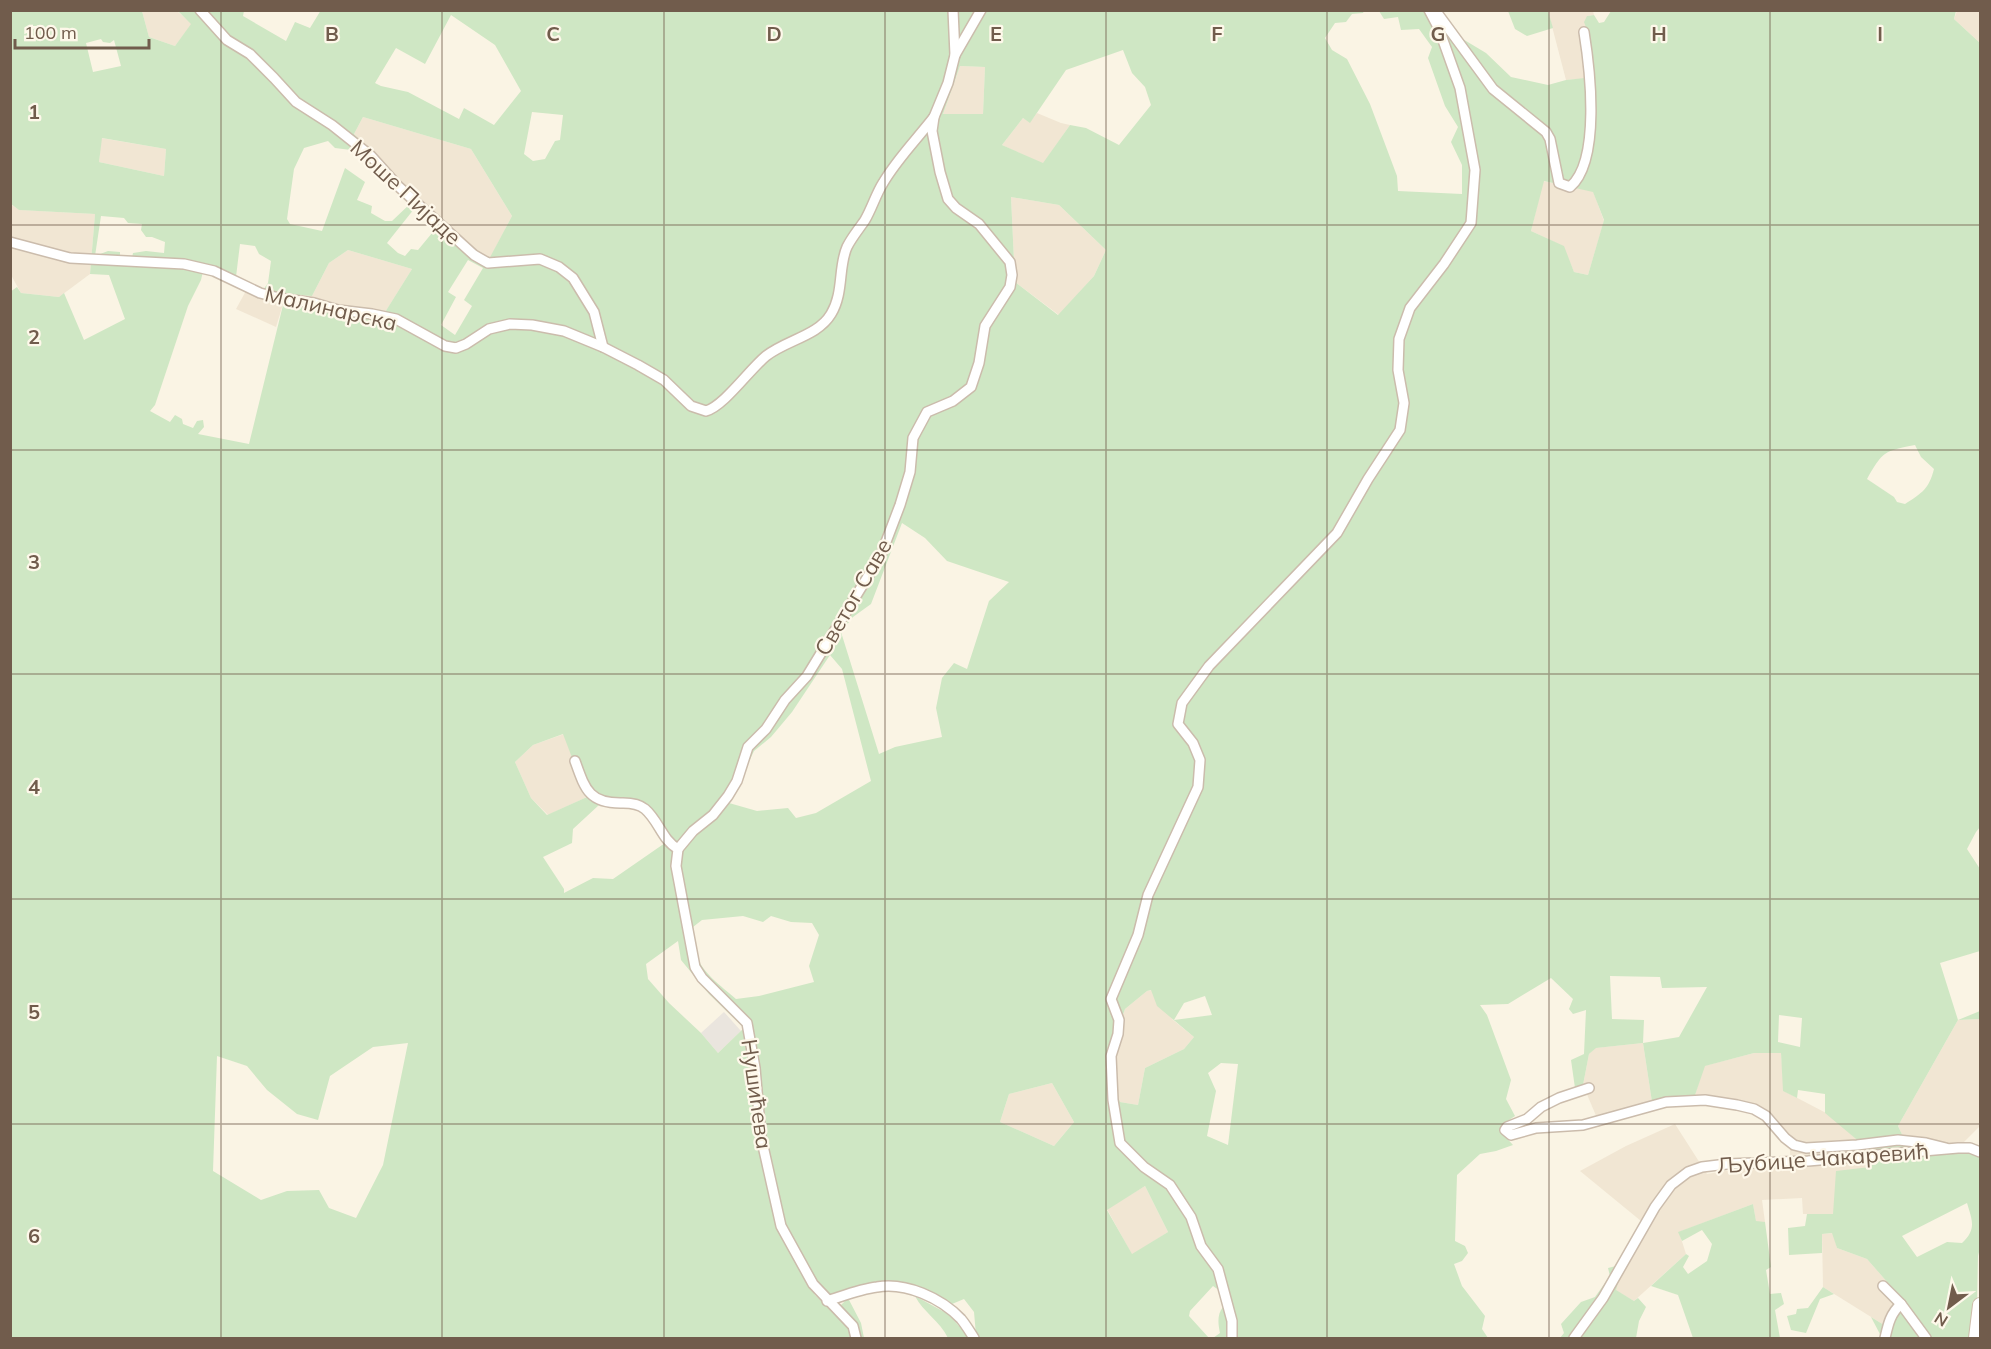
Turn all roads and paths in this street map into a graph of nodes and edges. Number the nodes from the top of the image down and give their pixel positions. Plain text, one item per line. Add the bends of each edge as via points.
1 (200, 10) edge
2 (953, 10) edge
3 (981, 10) edge
4 (1429, 10) edge
5 (1435, 10) edge
6 (1584, 32) dead end
7 (955, 55) junction
8 (934, 117) junction
9 (10, 242) edge
10 (603, 347) junction
11 (575, 761) dead end
12 (678, 849) junction
13 (1589, 1088) dead end
14 (1946, 1149) junction
15 (1980, 1152) edge
16 (1883, 1286) dead end
17 (827, 1301) junction
18 (1901, 1304) junction
19 (1980, 1305) edge
20 (856, 1338) edge
21 (974, 1338) edge
22 (1232, 1338) edge
23 (1574, 1338) edge
24 (1885, 1338) edge
25 (1926, 1338) edge
26 (1976, 1338) edge

1 - 10 street, Моше Пијаде via 296,102 371,156 405,193 474,255 488,263 540,260 573,278 594,312
2 - 7 street, Светог Саве
3 - 7 street
4 - 22 street via 1460,88 1475,170 1471,223 1410,308 1399,339 1398,370 1404,403 1400,430 1337,532 1209,666 1182,703 1178,724 1200,760 1198,787 1148,895 1138,935 1111,999 1119,1020 1111,1056 1120,1143 1170,1185 1191,1217 1201,1246 1218,1269 1232,1321
5 - 6 street via 1493,89 1546,132 1559,183 1570,187 1580,176 1590,134
7 - 8 street, Светог Саве
8 - 10 street, Малинарска via 889,173 851,240 828,318 816,329 769,354 717,406 706,411 691,406 664,380
8 - 12 street, Светог Саве via 932,131 948,199 979,224 1006,255 1012,267 1010,286 985,326 971,387 953,401 927,412 913,438 910,472 881,555 807,676 748,747 728,796
9 - 10 street, Малинарска via 70,258 184,264 214,271 279,298 396,319 456,348 489,329 510,324 564,331
11 - 12 street via 590,793 604,803 631,803 644,808 669,844
12 - 17 street, Нушићева via 676,866 694,967 747,1023 761,1137 781,1226 813,1284
13 - 14 street, Љубице Чакаревић via 1541,1107 1505,1130 1510,1136 1536,1128 1583,1125 1666,1102 1705,1100 1754,1110 1766,1116 1794,1145 1806,1148 1898,1140
14 - 15 street, Љубице Чакаревић
14 - 23 street, Љубице Чакаревић via 1727,1164 1688,1173 1671,1185 1655,1207 1604,1298
16 - 18 street
17 - 20 street, Нушићева via 853,1326
17 - 21 street via 875,1287 901,1286 936,1300 960,1318
18 - 24 street via 1889,1321
18 - 25 street
19 - 26 street

